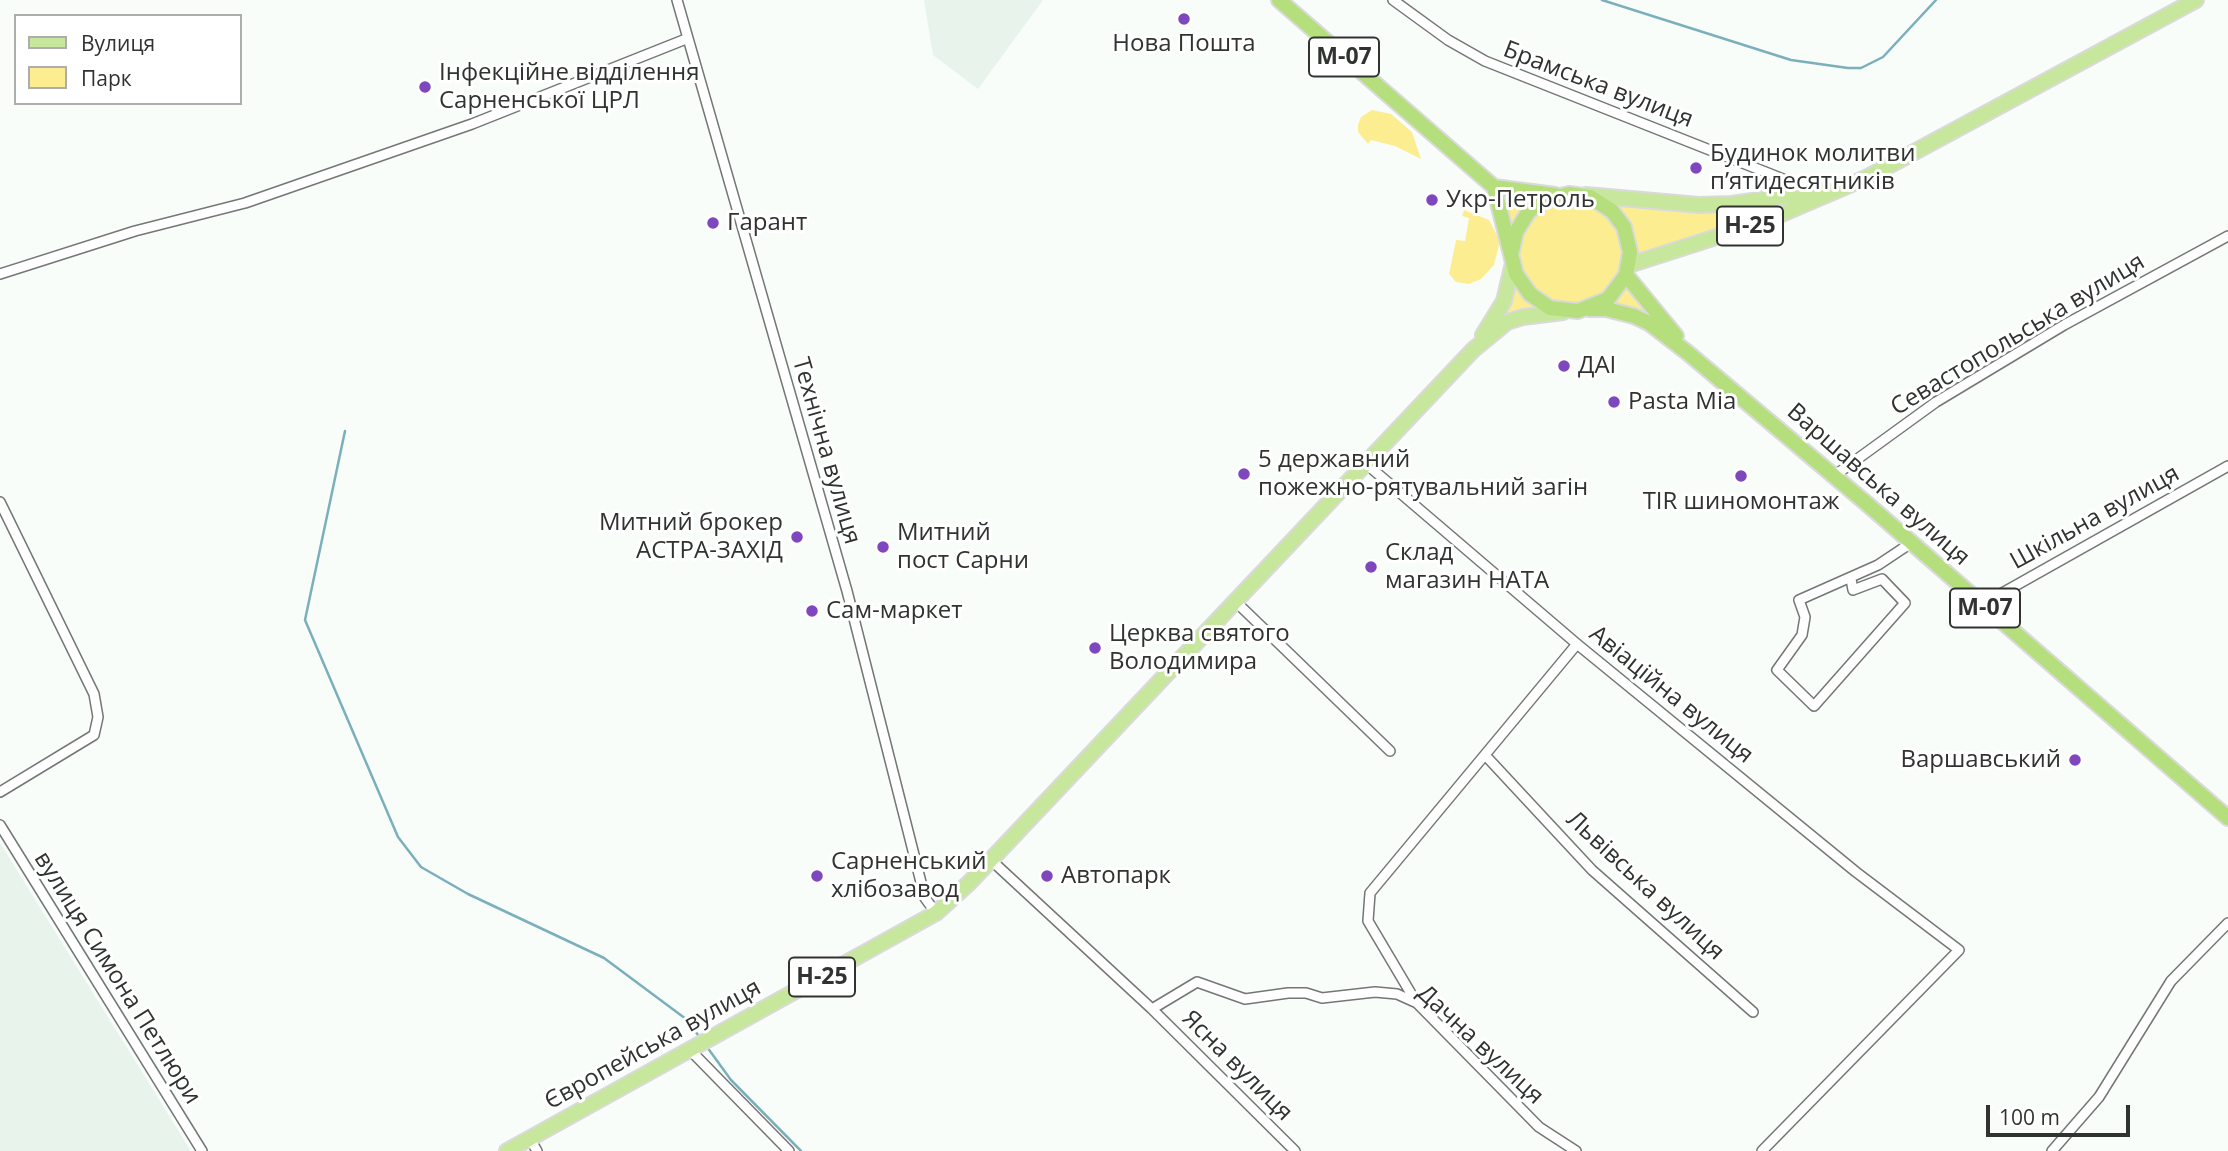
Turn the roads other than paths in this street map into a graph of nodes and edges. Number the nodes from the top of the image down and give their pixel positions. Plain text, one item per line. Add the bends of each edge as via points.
1 (677, 0) edge
2 (1279, 0) edge
3 (1394, 0) edge
4 (2196, 0) edge
5 (686, 39) junction
6 (1868, 177) junction
7 (1494, 187) junction
8 (1580, 195) junction
9 (1557, 196) junction
10 (1786, 197) junction
11 (2228, 236) edge
12 (1513, 257) junction
13 (1627, 270) junction
14 (0, 274) edge
15 (1589, 309) junction
16 (1567, 312) junction
17 (1472, 349) junction
18 (1688, 353) junction
19 (1364, 462) junction
20 (2228, 466) edge
21 (1834, 476) junction
22 (0, 502) edge
23 (1911, 543) junction
24 (1851, 579) junction
25 (1234, 600) junction
26 (1981, 604) junction
27 (1577, 644) junction
28 (1390, 751) dead end
29 (1485, 755) junction
30 (0, 792) edge
31 (2228, 818) edge
32 (0, 825) edge
33 (991, 860) junction
34 (936, 913) junction
35 (2228, 923) edge
36 (1417, 1003) junction
37 (1152, 1009) junction
38 (1753, 1012) dead end
39 (699, 1046) junction
40 (533, 1145) edge
41 (202, 1151) edge
42 (507, 1151) edge
43 (789, 1151) edge
44 (1295, 1151) edge
45 (1576, 1151) edge
46 (1762, 1151) edge
47 (2052, 1151) edge

1 - 5 street, Технічна вулиця
2 - 7 highway, М-07
3 - 10 street, Брамська вулиця via 1485,61 1783,179
4 - 6 main road, Н-25
5 - 14 street via 472,124 255,200 135,230
5 - 34 street, Технічна вулиця via 847,591 925,898
6 - 10 main road, Н-25
6 - 13 main road, Н-25 via 1763,222
7 - 9 highway
7 - 12 highway
8 - 9 highway
8 - 10 main road, Н-25 via 1699,205
8 - 13 highway via 1606,205 1624,226 1630,252
9 - 12 highway, Н-25 via 1529,211 1516,232
11 - 21 street, Севастопольська вулиця via 1959,388
12 - 16 highway via 1530,295
12 - 17 main road, Європейська вулиця / Н-25 via 1504,301
13 - 15 highway via 1608,299
13 - 18 highway, М-07
15 - 16 highway, М-07
15 - 18 highway, М-07 via 1634,316
16 - 17 main road, Європейська вулиця / Н-25 via 1522,317
17 - 19 main road, Європейська вулиця / Н-25
18 - 21 highway, Варшавська вулиця / М-07
19 - 25 main road, Європейська вулиця / Н-25
19 - 27 street, Авіаційна вулиця
20 - 26 street, Шкільна вулиця
21 - 23 highway, Варшавська вулиця / М-07
22 - 30 street via 94,694 98,717 94,735
23 - 24 street
23 - 26 highway, Варшавська вулиця / М-07
24 - 24 street via 1799,600 1805,617 1802,635 1777,670 1814,706 1905,603 1882,579 1853,590
25 - 28 street
25 - 33 main road, Європейська вулиця / Н-25
26 - 31 highway, Варшавська вулиця / М-07
27 - 29 street
27 - 46 street, Авіаційна вулиця via 1856,872 1959,950
29 - 36 street via 1370,893 1367,903 1368,921
29 - 38 street, Львівська вулиця via 1592,870
32 - 41 street, вулиця Симона Петлюри
33 - 34 main road, Європейська вулиця / Н-25
33 - 37 street
34 - 39 main road, Європейська вулиця / Н-25
35 - 47 street via 2171,981 2099,1097
36 - 37 street, Дачна вулиця via 1397,993 1376,992 1322,998 1288,993 1245,999 1197,982
36 - 45 street, Дачна вулиця via 1539,1127
37 - 44 street, Ясна вулиця
39 - 40 main road, Європейська вулиця / Н-25
39 - 43 street
40 - 42 main road, Європейська вулиця / Н-25

